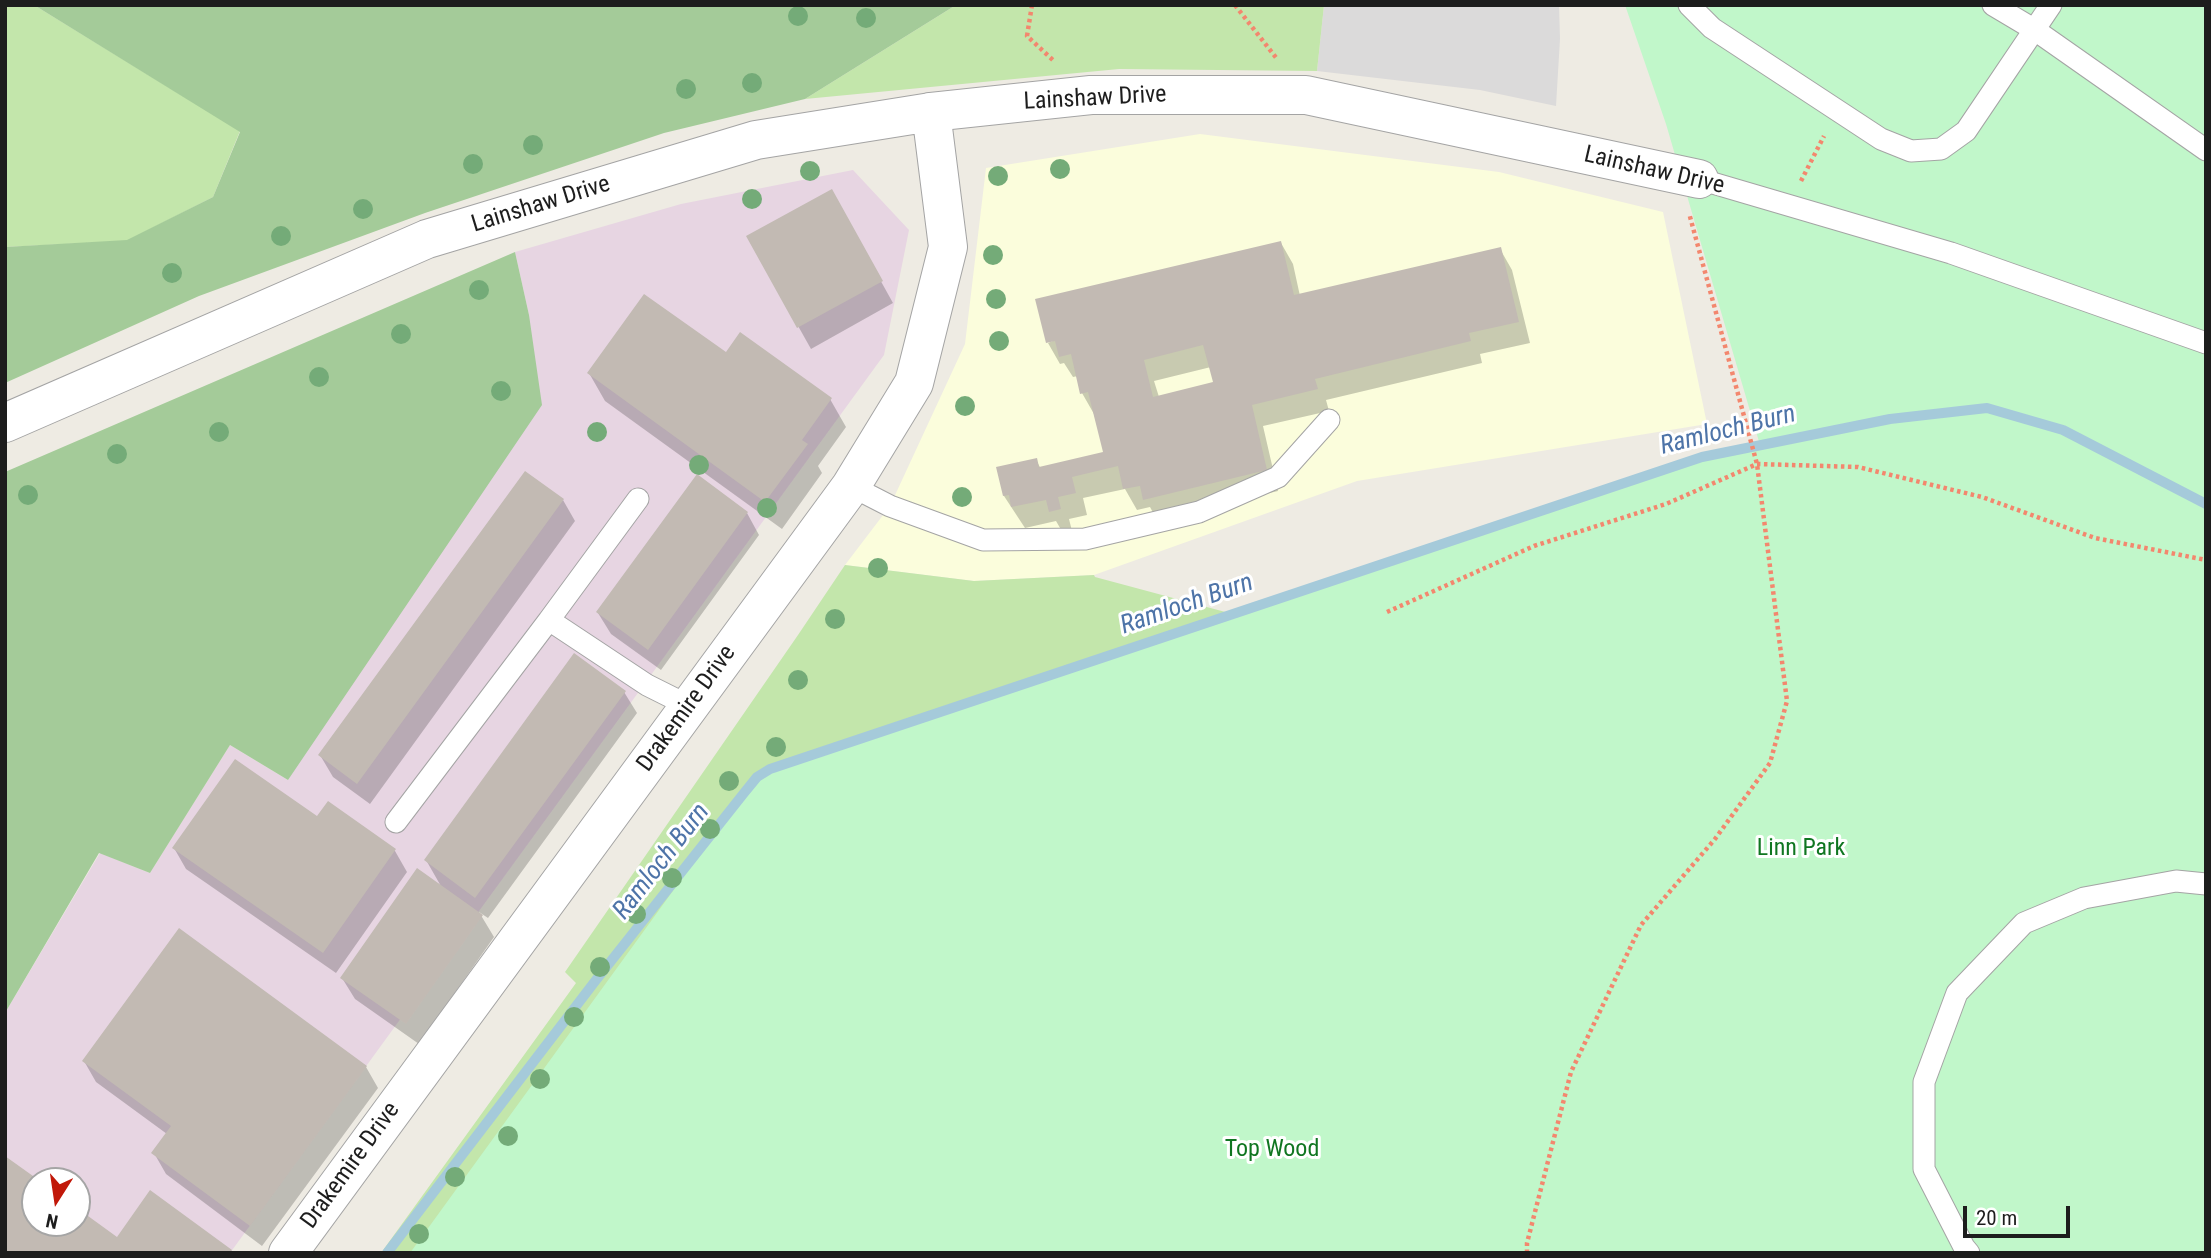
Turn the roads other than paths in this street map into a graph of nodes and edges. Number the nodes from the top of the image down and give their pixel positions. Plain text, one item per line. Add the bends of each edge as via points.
1 (1689, 5) edge
2 (1993, 5) edge
3 (2052, 5) edge
4 (2035, 30) junction
5 (931, 112) junction
6 (2206, 150) edge
7 (1689, 177) joint
8 (2206, 343) edge
9 (1329, 420) dead end
10 (5, 423) edge
11 (851, 486) junction
12 (638, 499) dead end
13 (549, 620) junction
14 (689, 706) junction
15 (396, 822) dead end
16 (2206, 884) edge
17 (288, 1253) edge
18 (1969, 1253) edge

1 - 4 lane via 1712,28 1881,139 1911,151 1941,149 1966,131
2 - 4 lane
3 - 4 lane
4 - 6 lane
5 - 7 street, Lainshaw Drive via 1091,95 1306,95
5 - 10 street, Lainshaw Drive via 756,140 427,239
5 - 11 street, Drakemire Drive via 948,247 914,383
7 - 8 lane, Lainshaw Drive via 1951,253
9 - 11 lane via 1278,477 1199,512 1084,539 983,540 890,506
11 - 14 street, Drakemire Drive
12 - 13 lane
13 - 14 lane via 647,685
13 - 15 lane
14 - 17 street, Drakemire Drive
16 - 18 lane via 2176,881 2084,898 2024,923 1957,993 1924,1082 1924,1169

